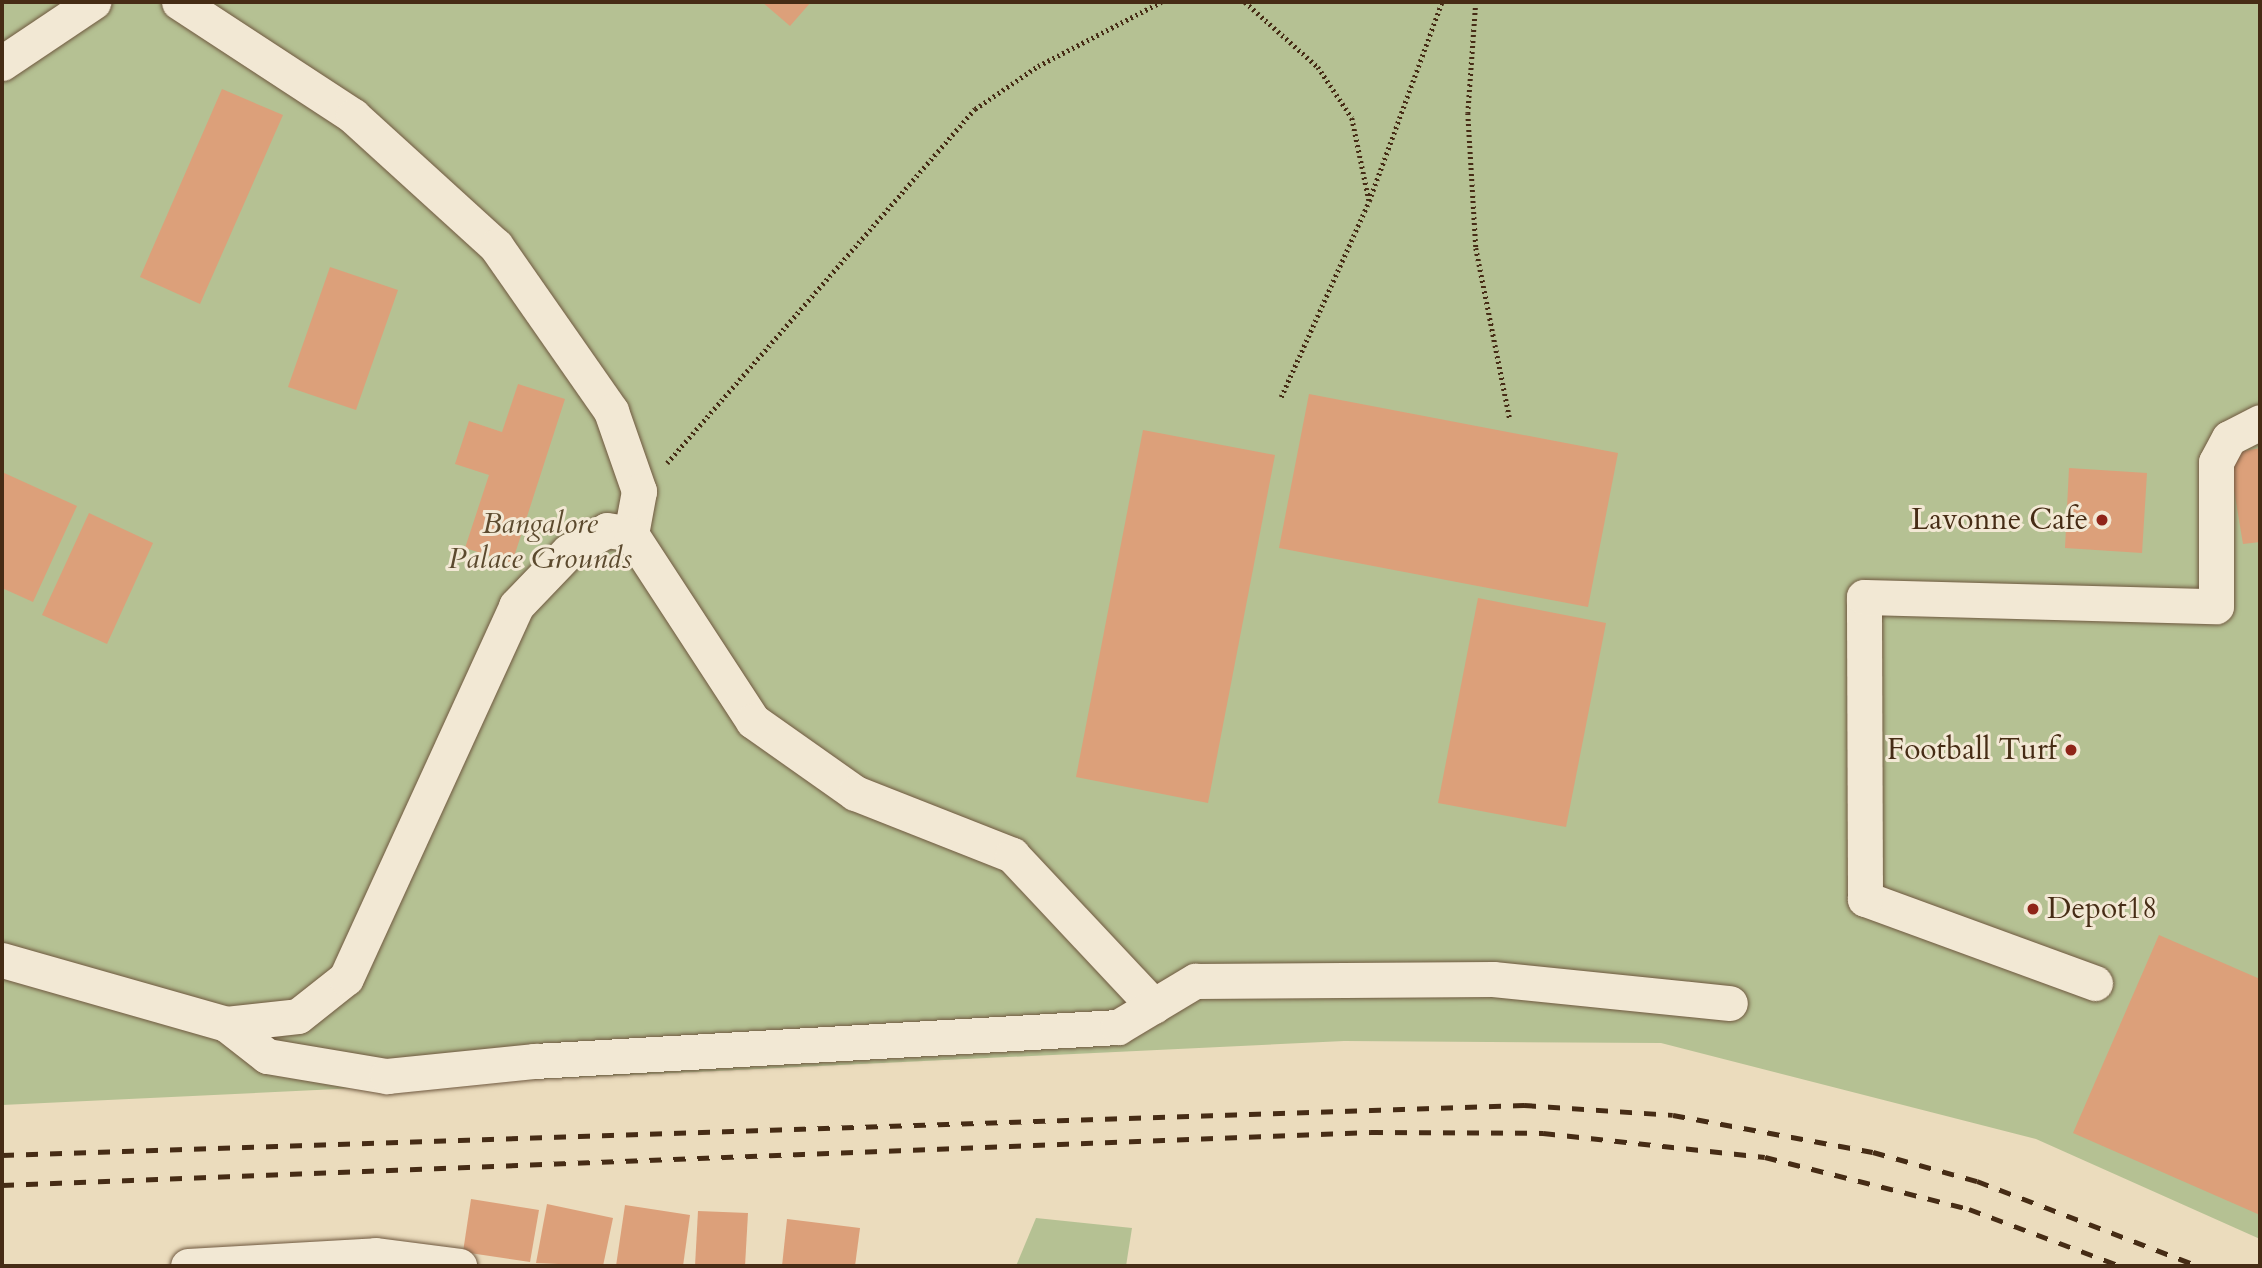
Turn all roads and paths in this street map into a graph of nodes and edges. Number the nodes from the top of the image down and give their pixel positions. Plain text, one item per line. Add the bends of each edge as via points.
1 (93, 2) edge
2 (180, 2) edge
3 (1161, 2) edge
4 (1245, 2) edge
5 (1442, 2) edge
6 (1476, 2) edge
7 (2, 63) edge
8 (1369, 201) junction
9 (1281, 397) dead end
10 (1510, 419) dead end
11 (2260, 422) edge
12 (639, 491) junction
13 (631, 534) junction
14 (2, 960) edge
15 (2095, 984) dead end
16 (1730, 1003) dead end
17 (1154, 1006) junction
18 (226, 1024) junction
19 (376, 1261) edge
20 (188, 1266) edge
21 (459, 1266) edge

1 - 7 street
2 - 12 street via 353,116 496,246 611,411
3 - 12 path via 1038,66 975,109 715,414
4 - 8 path via 1318,67 1352,118
5 - 8 path
6 - 10 path via 1468,113 1476,248
8 - 9 path
11 - 15 street via 2230,438 2216,462 2216,606 1864,597 1865,899
12 - 13 street
13 - 17 street via 753,721 855,793 1012,855
13 - 18 street via 607,530 569,551 516,606 346,978 298,1016
14 - 18 street
16 - 17 street via 1493,979 1195,981
17 - 18 street via 1118,1027 535,1061 387,1076 267,1056
19 - 20 street
19 - 21 street

